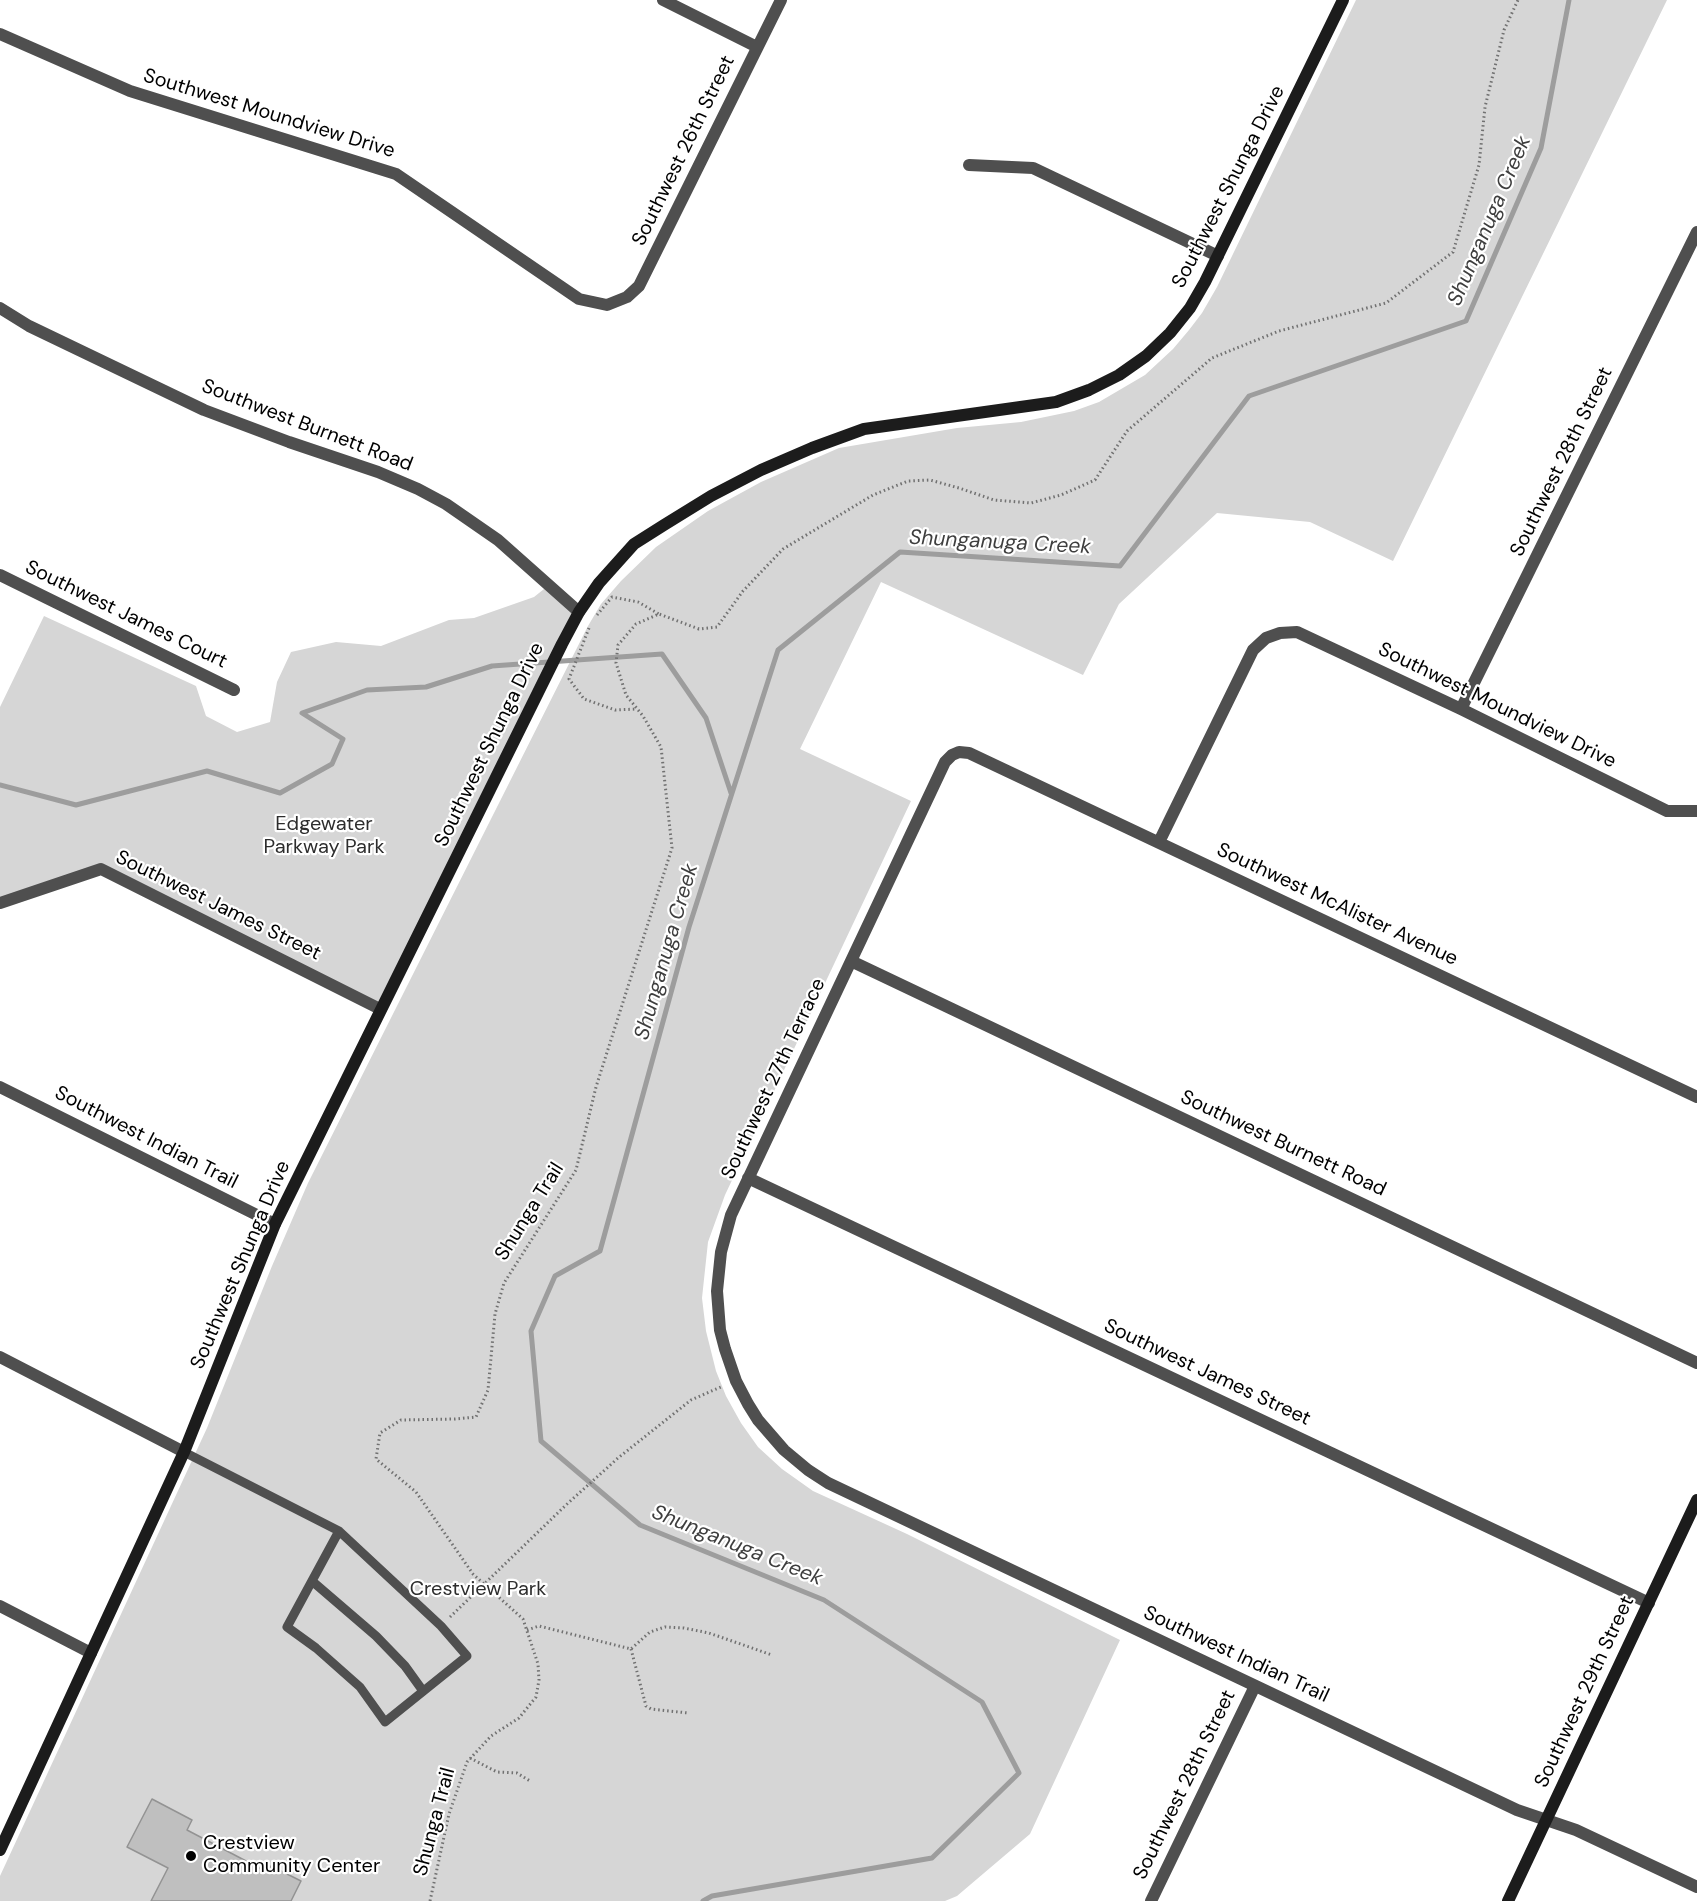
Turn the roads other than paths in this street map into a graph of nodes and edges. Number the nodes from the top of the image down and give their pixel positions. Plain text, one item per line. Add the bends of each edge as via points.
1 (663, 0) edge
2 (781, 0) edge
3 (1343, 0) edge
4 (0, 34) edge
5 (758, 47) junction
6 (969, 165) dead end
7 (1697, 232) edge
8 (1218, 256) junction
9 (607, 304) joint
10 (0, 308) edge
11 (0, 575) edge
12 (579, 612) junction
13 (234, 690) dead end
14 (1461, 709) junction
15 (958, 752) joint
16 (1697, 811) edge
17 (1159, 842) junction
18 (0, 903) edge
19 (851, 961) junction
20 (380, 1009) junction
21 (0, 1087) edge
22 (1697, 1098) edge
23 (748, 1178) junction
24 (275, 1224) junction
25 (0, 1357) edge
26 (1697, 1363) edge
27 (771, 1436) joint
28 (184, 1452) junction
29 (1697, 1500) edge
30 (339, 1531) junction
31 (312, 1581) junction
32 (1649, 1603) junction
33 (0, 1606) edge
34 (91, 1653) junction
35 (1255, 1686) junction
36 (423, 1691) junction
37 (1547, 1820) junction
38 (0, 1850) edge
39 (1697, 1887) edge
40 (1151, 1901) edge
41 (1508, 1901) edge

1 - 5 street
2 - 5 street, Southwest 26th Street
3 - 8 street, Southwest Shunga Drive
4 - 9 street, Southwest Moundview Drive via 130,91 396,174 579,299
5 - 9 street, Southwest 26th Street via 639,286 627,297
6 - 8 street via 1033,168
7 - 14 street, Southwest 28th Street
8 - 12 street, Southwest Shunga Drive via 1190,308 1170,333 1119,375 1056,402 864,429 761,470 634,544
10 - 12 street, Southwest Burnett Road via 29,326 204,410 418,489 498,540
11 - 13 street, Southwest James Court
12 - 20 street, Southwest Shunga Drive
14 - 16 street, Southwest Moundview Drive via 1667,811
14 - 17 street, Southwest Moundview Drive via 1297,632 1266,638 1253,650
15 - 17 street, Southwest McAlister Avenue via 969,753
15 - 19 street, Southwest 27th Terrace via 945,762
17 - 22 street, Southwest McAlister Avenue
18 - 20 street, Southwest James Street via 101,869
19 - 23 street, Southwest 27th Terrace
19 - 26 street, Southwest Burnett Road
20 - 24 street, Southwest Shunga Drive
21 - 24 street, Southwest Indian Trail
23 - 27 street, Southwest 27th Terrace via 723,1242 718,1311 736,1381
23 - 32 street, Southwest James Street
24 - 28 street, Southwest Shunga Drive
25 - 28 street
27 - 35 street, Southwest Indian Trail via 828,1483
28 - 30 lane
28 - 34 street, Southwest Shunga Drive
29 - 32 street, Southwest 29th Street
30 - 31 lane
30 - 36 lane via 441,1626 467,1656
31 - 36 lane via 376,1636
31 - 36 lane via 287,1627 360,1687 385,1722
32 - 37 street, Southwest 29th Street
33 - 34 street
34 - 38 street, Southwest Shunga Drive
35 - 37 street, Southwest Indian Trail via 1517,1810
35 - 40 street, Southwest 28th Street
37 - 39 street, Southwest Indian Trail
37 - 41 street, Southwest 29th Street

